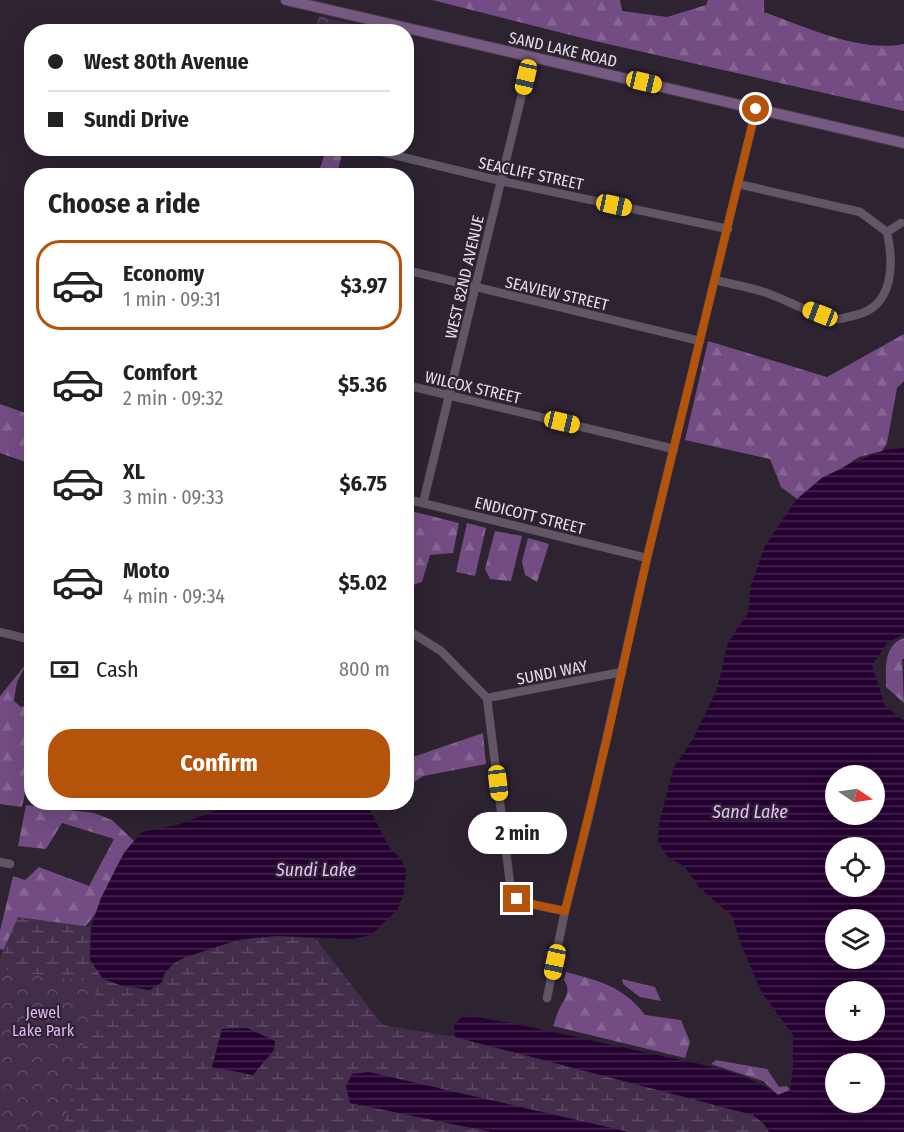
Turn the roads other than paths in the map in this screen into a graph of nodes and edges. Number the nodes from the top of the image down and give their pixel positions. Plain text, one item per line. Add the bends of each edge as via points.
1 (286, 0) edge
2 (389, 24) edge
3 (414, 30) edge
4 (531, 57) junction
5 (756, 109) junction
6 (904, 143) edge
7 (398, 156) edge
8 (501, 181) junction
9 (738, 184) junction
10 (901, 223) dead end
11 (728, 229) junction
12 (887, 232) junction
13 (414, 272) edge
14 (715, 280) junction
15 (476, 287) junction
16 (700, 341) junction
17 (414, 387) edge
18 (449, 395) junction
19 (674, 449) junction
20 (414, 501) edge
21 (423, 503) junction
22 (647, 558) junction
23 (0, 632) edge
24 (414, 634) edge
25 (24, 638) edge
26 (622, 672) junction
27 (487, 698) junction
28 (0, 862) edge
29 (10, 864) dead end
30 (565, 911) junction
31 (547, 998) dead end

1 - 2 main road, SAND LAKE ROAD
3 - 4 main road, SAND LAKE ROAD
4 - 5 main road, SAND LAKE ROAD
4 - 8 street, WEST 82ND AVENUE
5 - 6 main road, SAND LAKE ROAD
5 - 9 street
7 - 8 street, SEACLIFF STREET
8 - 11 street, SEACLIFF STREET
8 - 15 street, WEST 82ND AVENUE
9 - 11 street
9 - 12 street via 860,212
10 - 12 street
11 - 14 street
12 - 14 street via 891,271 877,306 867,312 839,319
13 - 15 street, SEAVIEW STREET
14 - 16 street
15 - 16 street, SEAVIEW STREET
15 - 18 street, WEST 82ND AVENUE
16 - 19 street
17 - 18 street, WILCOX STREET
18 - 19 street, WILCOX STREET
18 - 21 street, WEST 82ND AVENUE
19 - 22 street
20 - 21 street, ENDICOTT STREET
21 - 22 street, ENDICOTT STREET
22 - 26 street
23 - 25 street
24 - 27 street via 441,651
26 - 27 street, SUNDI WAY
26 - 30 street
27 - 30 street via 511,891 527,903
28 - 29 street
30 - 31 street

